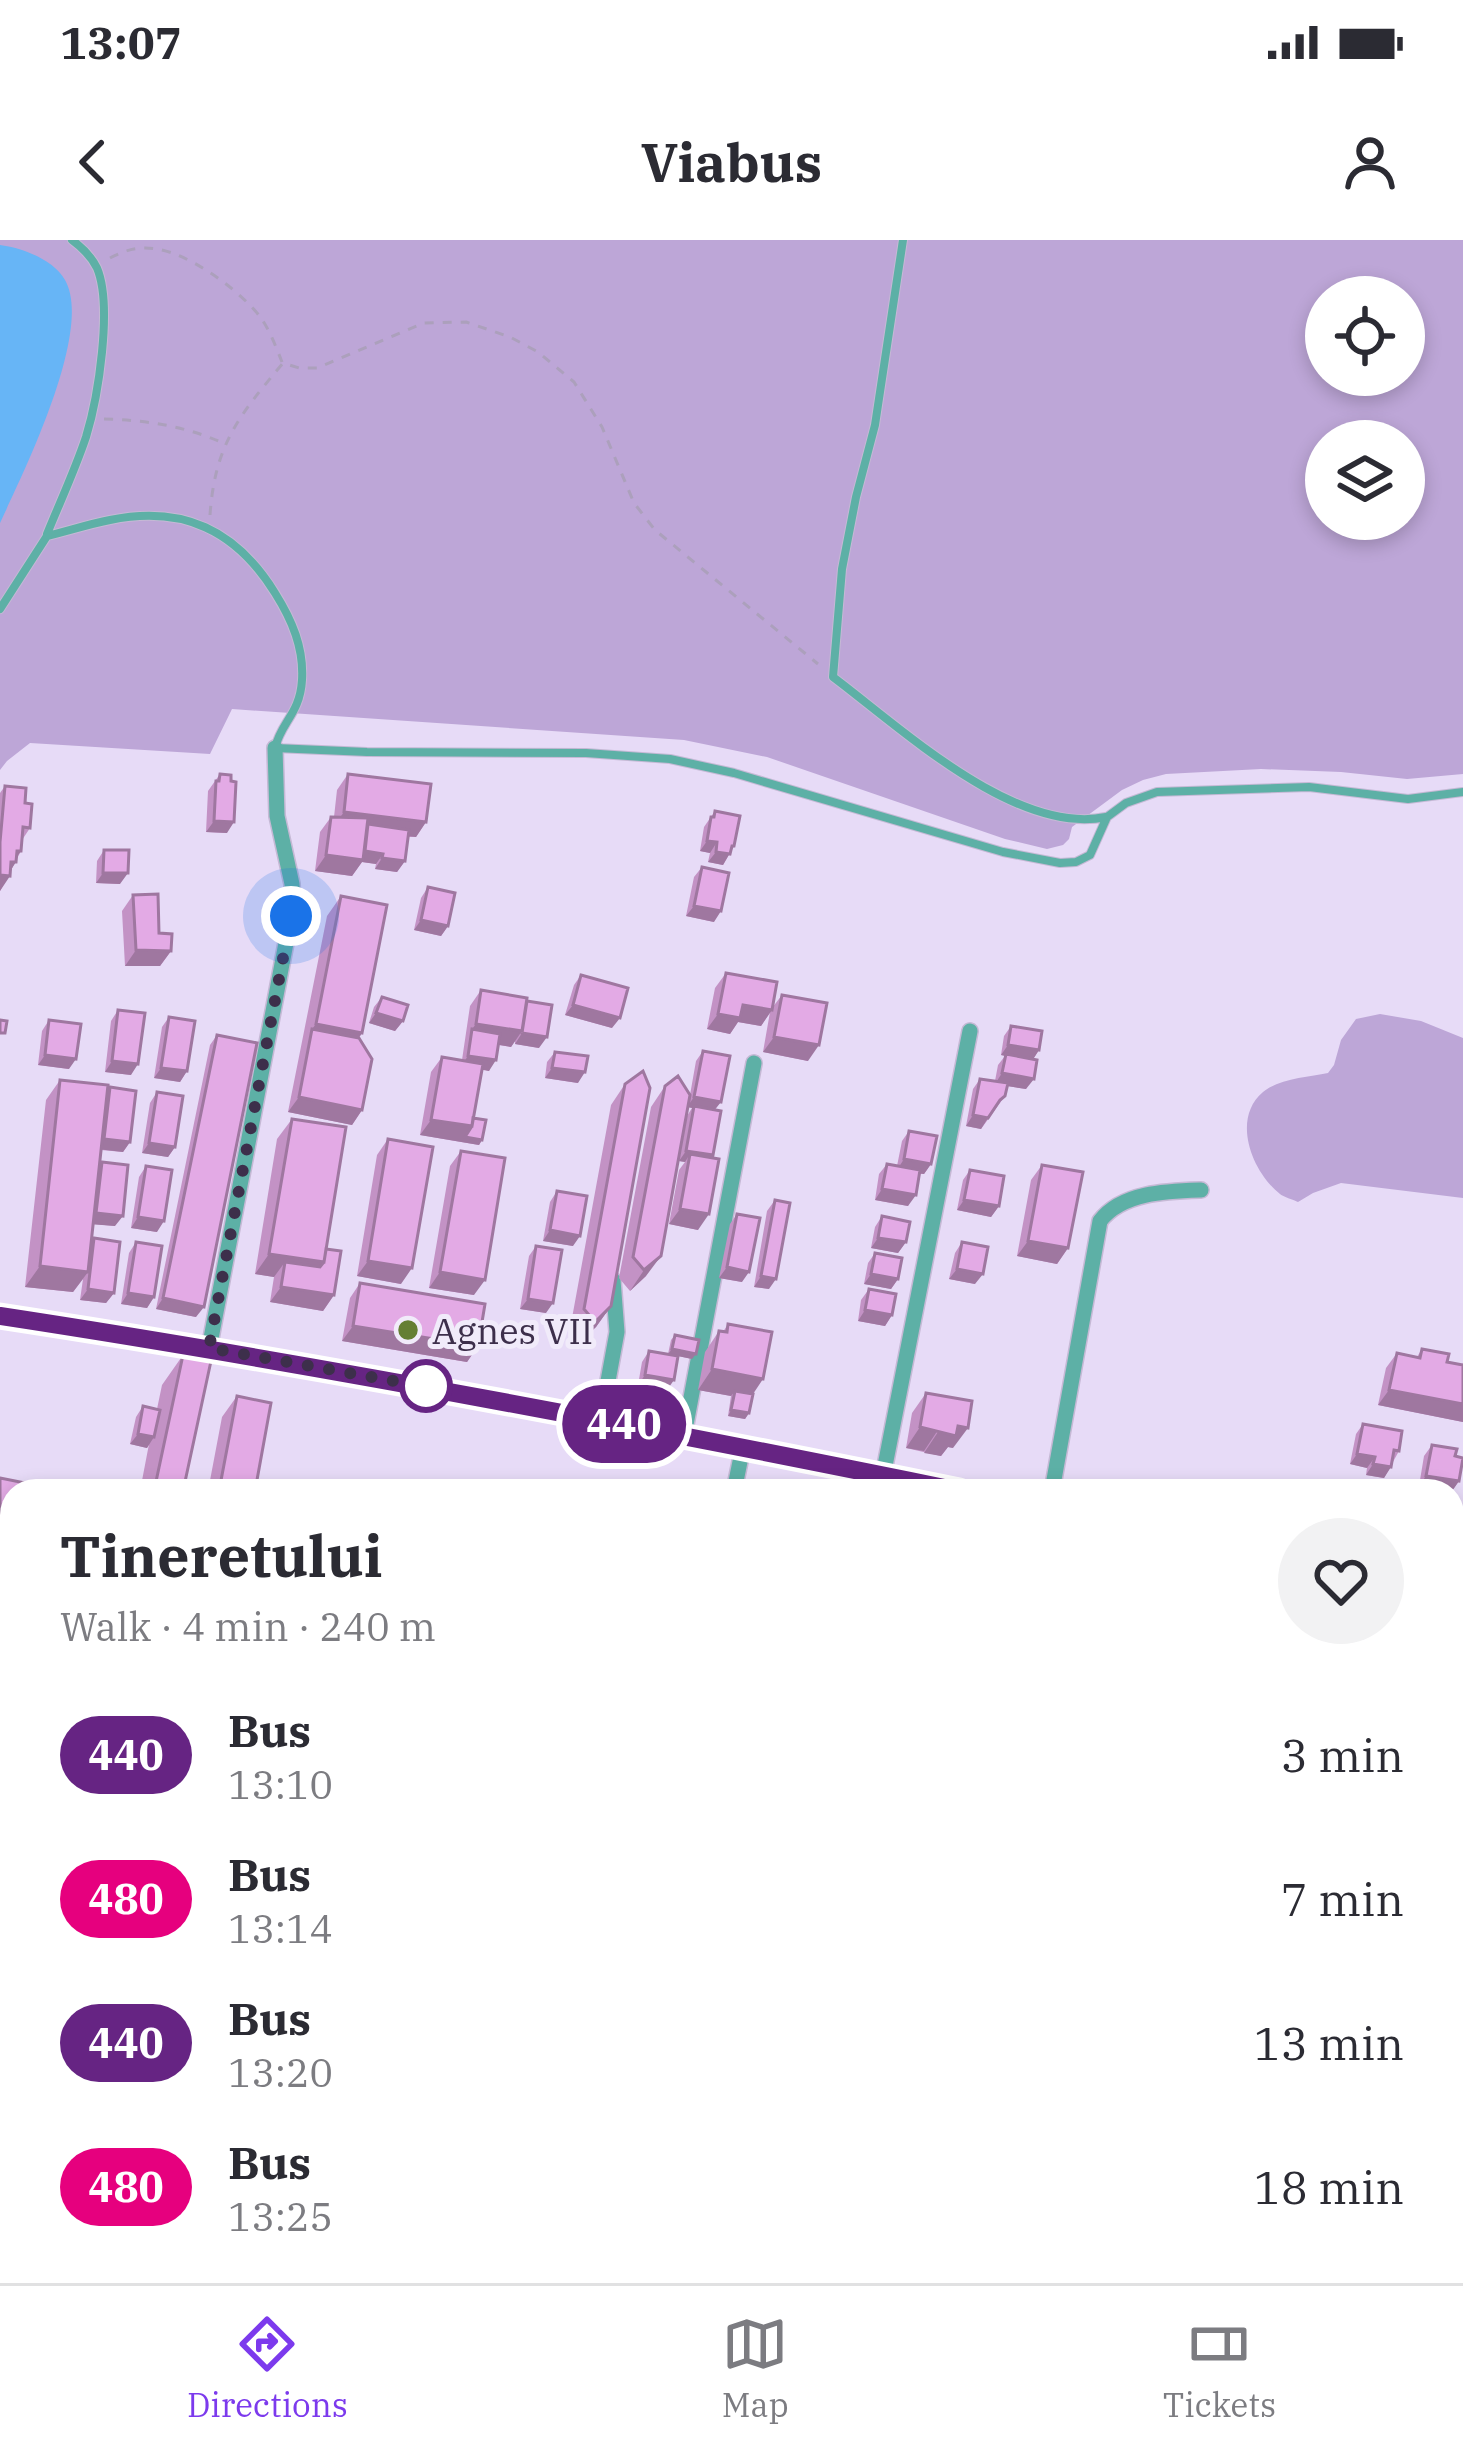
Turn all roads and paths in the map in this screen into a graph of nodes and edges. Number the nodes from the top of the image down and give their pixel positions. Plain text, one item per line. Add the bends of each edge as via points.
1 (72, 240) edge
2 (902, 240) edge
3 (98, 271) junction
4 (283, 363) junction
5 (91, 419) junction
6 (225, 444) junction
7 (209, 527) junction
8 (46, 536) junction
9 (0, 609) edge
10 (833, 677) junction
11 (274, 748) junction
12 (1463, 792) edge
13 (1107, 817) junction
14 (970, 1031) dead end
15 (754, 1063) dead end
16 (1201, 1190) dead end
17 (614, 1273) edge
18 (0, 1316) edge
19 (209, 1348) junction
20 (601, 1419) junction
21 (684, 1435) junction
22 (742, 1447) junction
23 (883, 1475) junction
24 (736, 1479) edge
25 (902, 1479) edge
26 (1054, 1479) edge

1 - 3 lane
2 - 10 lane via 875,425 842,569
3 - 4 path via 128,250 173,254 249,304
3 - 5 lane via 102,340
4 - 6 path
4 - 10 path via 317,368 410,328 448,321 484,326 538,352 574,382 655,530
5 - 6 path via 179,427
5 - 8 lane
6 - 7 path
7 - 8 lane via 141,516
7 - 11 lane via 271,586 299,645 300,694
8 - 9 lane
10 - 13 lane via 998,794 1054,817
11 - 13 lane via 670,759 1060,863 1090,855
11 - 19 street via 293,906
12 - 13 lane via 1408,799 1309,787 1157,792
14 - 23 street
15 - 21 street
16 - 26 street via 1156,1193 1109,1209 1100,1221
17 - 20 street via 617,1332
18 - 19 main road
19 - 20 main road
20 - 21 main road
21 - 22 main road
22 - 23 main road
22 - 24 street
23 - 25 main road

